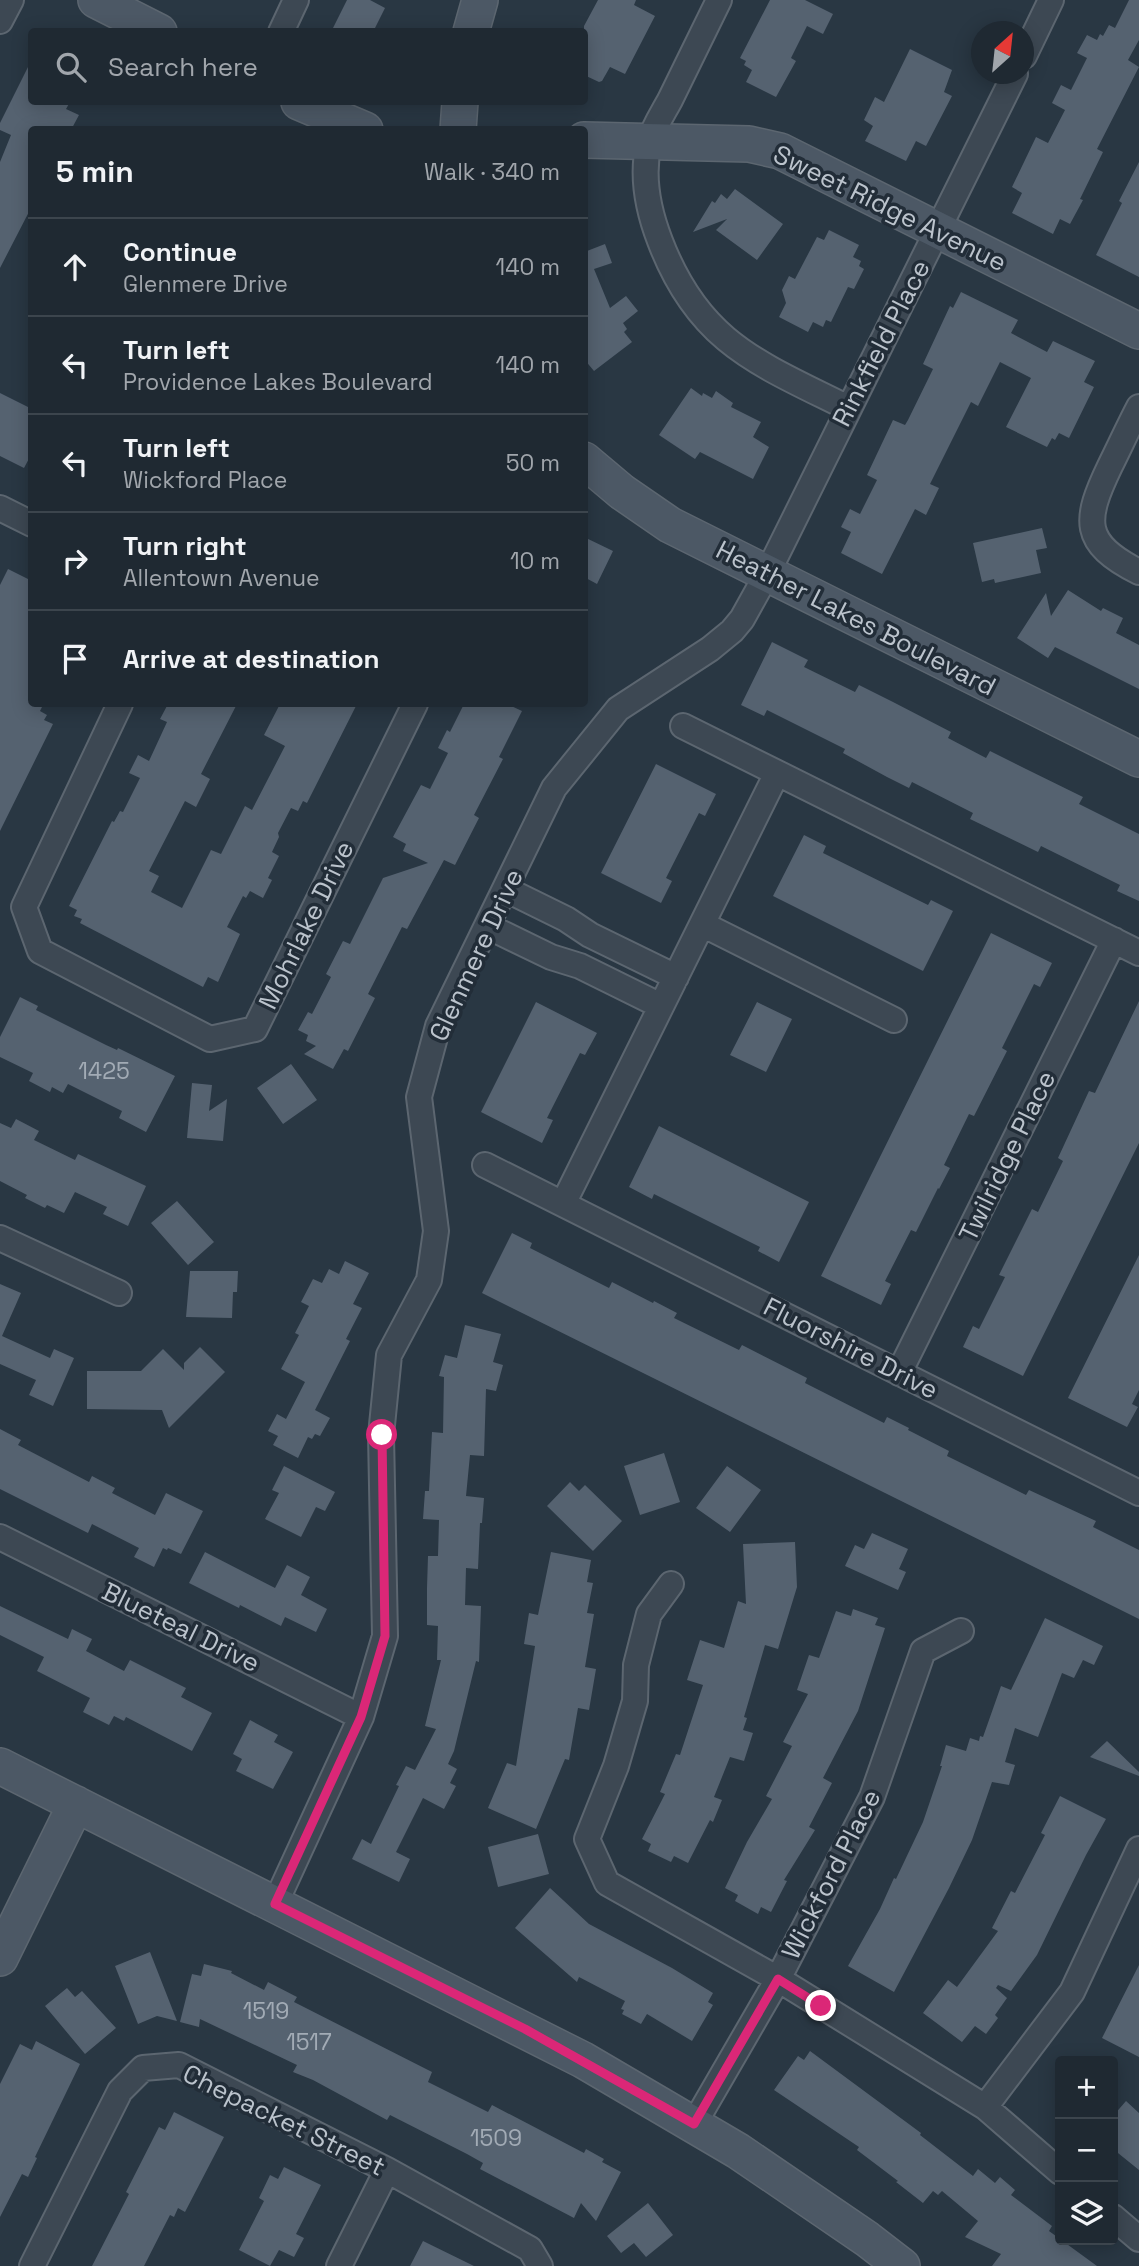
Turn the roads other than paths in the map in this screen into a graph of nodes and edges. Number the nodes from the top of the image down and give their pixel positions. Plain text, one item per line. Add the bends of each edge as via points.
1 (10, 0) edge
2 (96, 0) edge
3 (296, 0) edge
4 (480, 0) edge
5 (719, 0) edge
6 (1051, 0) edge
7 (0, 21) edge
8 (151, 28) edge
9 (283, 28) edge
10 (472, 28) edge
11 (1034, 35) edge
12 (1010, 84) edge
13 (306, 105) edge
14 (460, 105) edge
15 (356, 126) edge
16 (458, 126) edge
17 (588, 141) edge
18 (649, 141) junction
19 (937, 231) junction
20 (1139, 331) edge
21 (1139, 407) edge
22 (848, 408) junction
23 (588, 463) edge
24 (0, 508) edge
25 (28, 522) edge
26 (1139, 572) edge
27 (767, 574) junction
28 (119, 707) edge
29 (414, 707) edge
30 (683, 726) dead end
31 (1139, 758) edge
32 (777, 773) junction
33 (505, 888) junction
34 (702, 924) junction
35 (487, 926) junction
36 (580, 928) junction
37 (1114, 940) junction
38 (1139, 953) edge
39 (564, 961) junction
40 (676, 977) junction
41 (661, 1006) junction
42 (894, 1020) dead end
43 (485, 1165) dead end
44 (564, 1204) junction
45 (0, 1238) edge
46 (119, 1293) dead end
47 (899, 1373) junction
48 (1139, 1493) edge
49 (0, 1537) edge
50 (671, 1584) dead end
51 (961, 1631) dead end
52 (361, 1717) junction
53 (0, 1766) edge
54 (76, 1804) junction
55 (1139, 1849) edge
56 (275, 1904) junction
57 (0, 1958) edge
58 (778, 1979) junction
59 (985, 2107) junction
60 (694, 2124) junction
61 (1055, 2168) edge
62 (387, 2170) junction
63 (1118, 2221) edge
64 (1139, 2239) edge
65 (32, 2266) edge
66 (340, 2266) edge
67 (540, 2266) edge
68 (902, 2266) edge

1 - 7 street
2 - 8 street
3 - 9 street
4 - 10 street
5 - 18 street
6 - 11 street
12 - 19 street, Rinkfield Place
13 - 15 street
14 - 16 street
17 - 18 street, Sweet Ridge Avenue
18 - 19 street, Sweet Ridge Avenue via 765,146
18 - 22 street via 645,167 654,226 683,289 703,318 760,364
19 - 20 street, Sweet Ridge Avenue
19 - 22 street, Rinkfield Place
21 - 26 street via 1092,512 1093,530 1101,546 1115,560
22 - 27 street, Rinkfield Place
23 - 27 street, Heather Lakes Boulevard via 662,519
24 - 25 street
27 - 31 street, Heather Lakes Boulevard
27 - 33 street, Glenmere Drive via 732,631 618,709 554,788
28 - 29 street, Mohrlake Drive via 24,907 40,951 209,1039 255,1029
30 - 32 street
32 - 34 street
32 - 37 street
33 - 35 street, Glenmere Drive
33 - 36 street
34 - 40 street
34 - 42 street
35 - 39 street
35 - 52 street, Glenmere Drive via 438,1026 419,1097 436,1231 429,1280 389,1356 382,1435 385,1636
36 - 39 street
36 - 40 street
37 - 38 street
37 - 47 street, Twilridge Place
39 - 41 street
40 - 41 street
41 - 44 street
43 - 44 street, Fluorshire Drive
44 - 47 street, Fluorshire Drive
45 - 46 street
47 - 48 street, Fluorshire Drive
49 - 52 street, Blueteal Drive
50 - 58 street via 649,1614 636,1665 635,1701 587,1839 607,1883
51 - 58 street, Wickford Place via 923,1651 872,1797
52 - 56 street, Glenmere Drive
53 - 54 street
54 - 56 street
54 - 57 street
55 - 59 street via 1072,1992
56 - 60 street via 525,2029
58 - 59 street
58 - 60 street, Wickford Place
59 - 61 street
60 - 68 street
62 - 65 street, Chepacket Street via 179,2065 143,2068 120,2091
62 - 66 street
62 - 67 street, Chepacket Street via 530,2249
63 - 64 street

